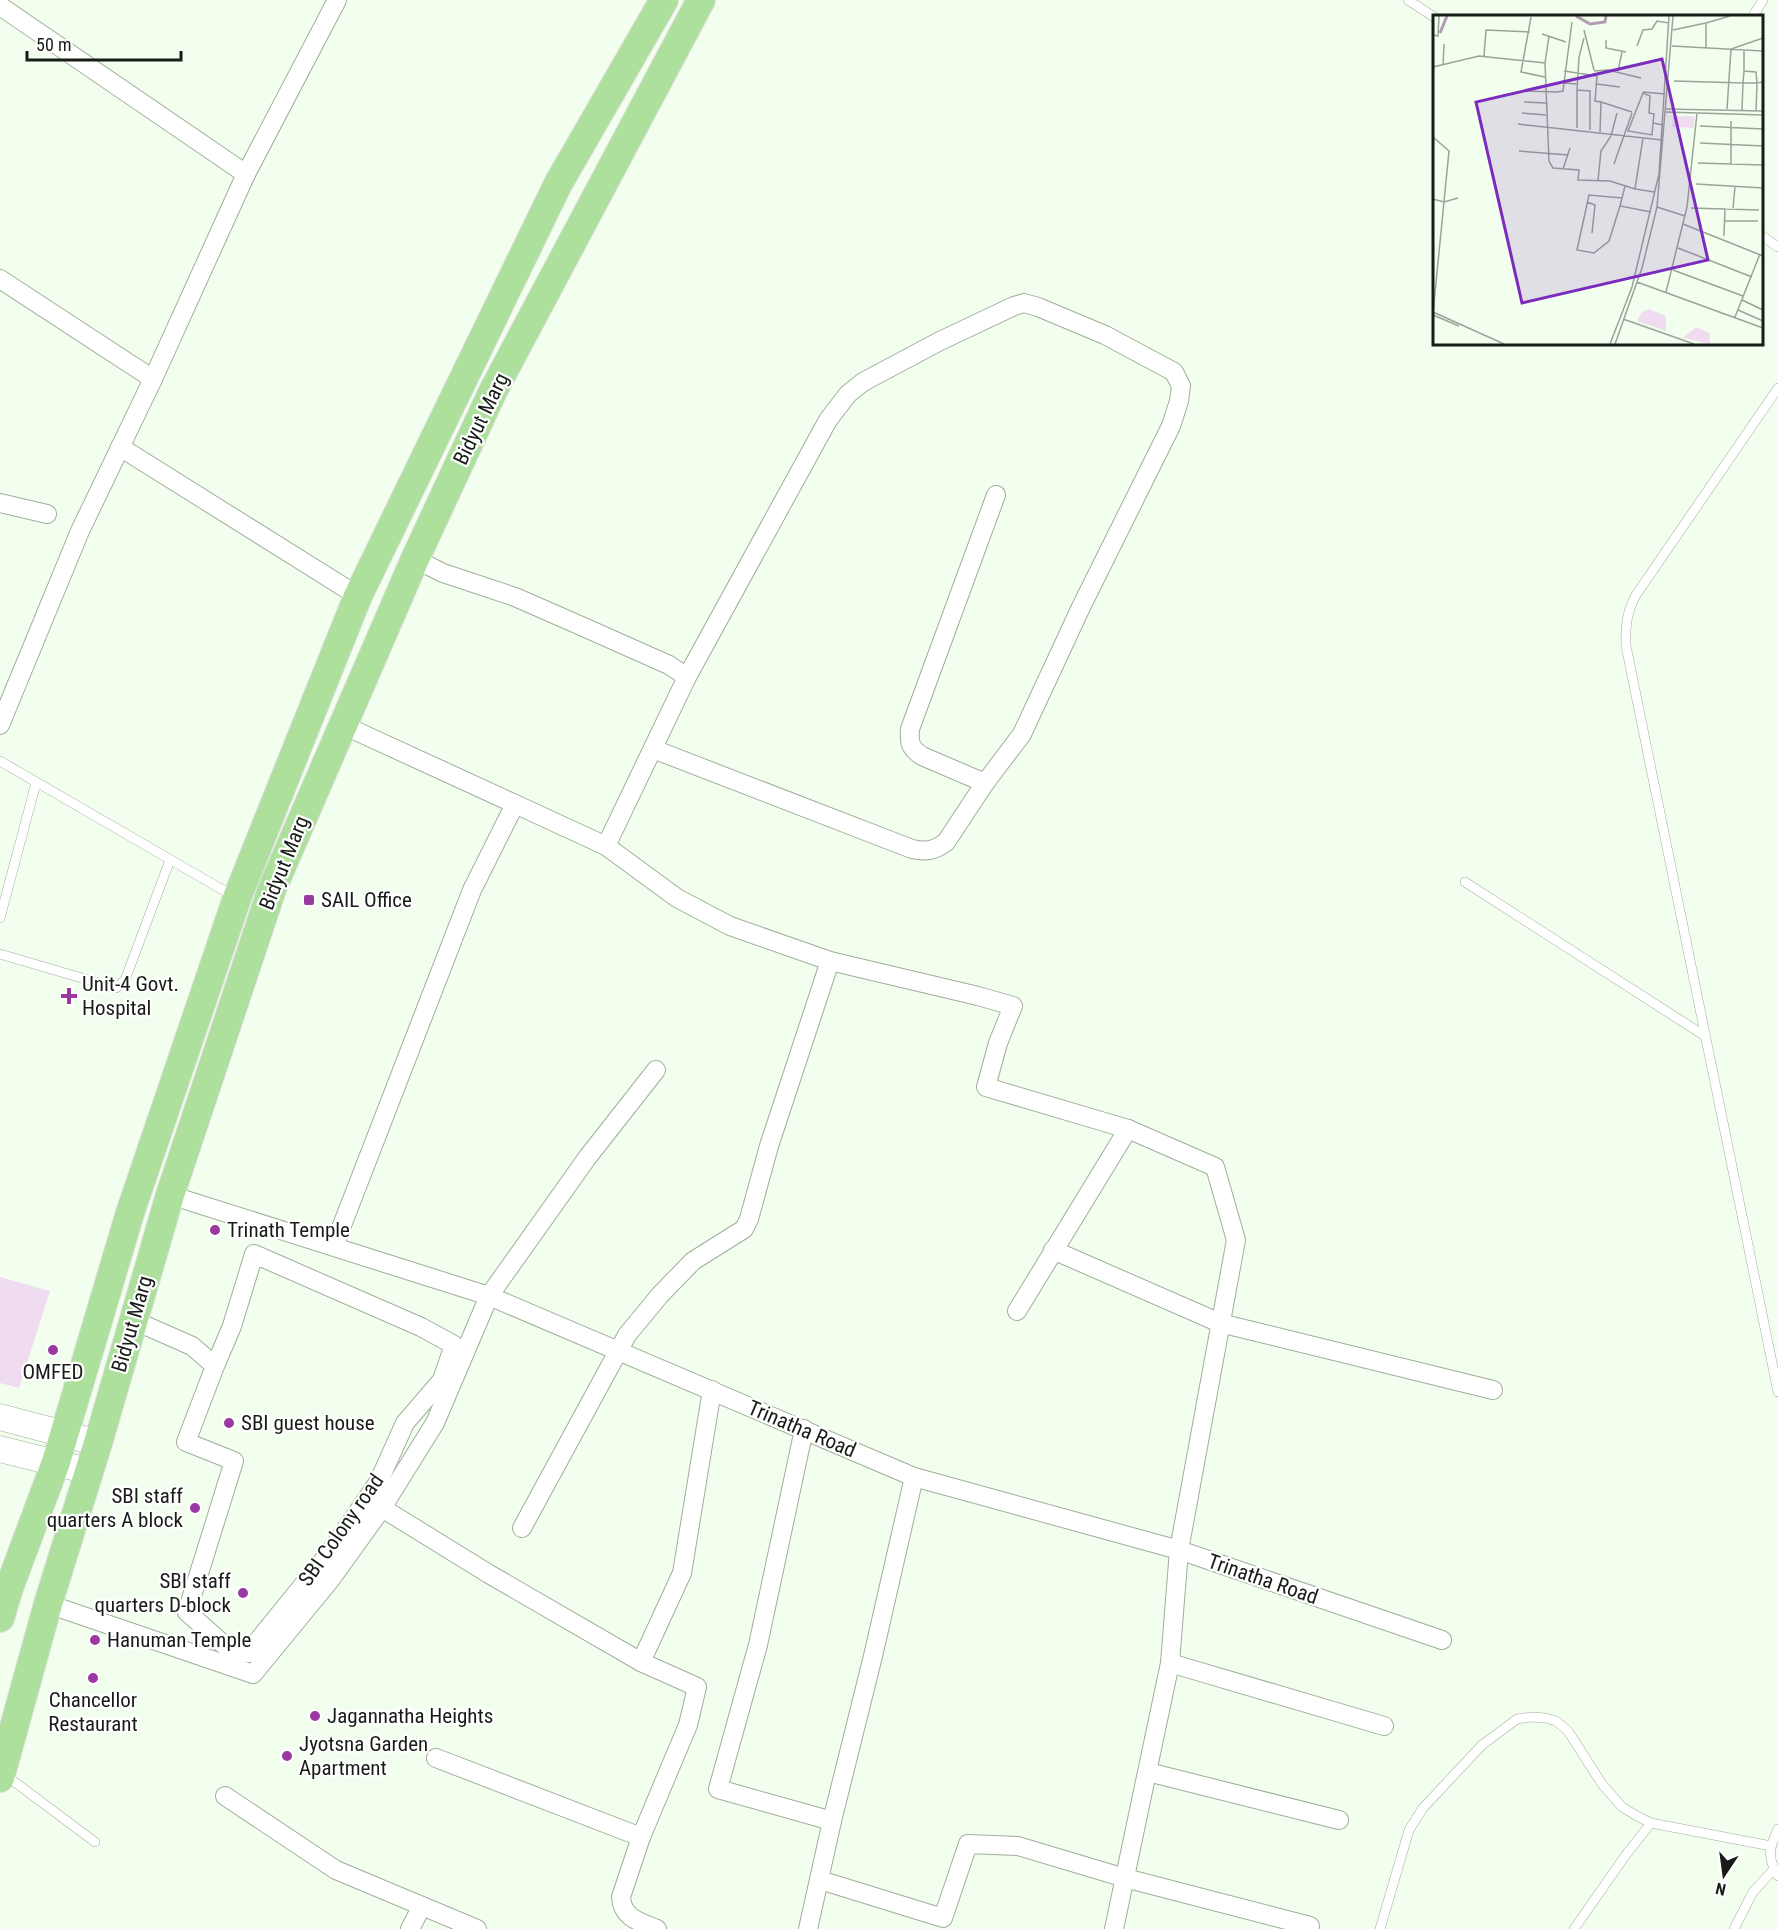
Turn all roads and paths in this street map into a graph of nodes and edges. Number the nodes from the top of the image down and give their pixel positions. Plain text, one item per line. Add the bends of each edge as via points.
1 (337, 0) edge
2 (664, 0) edge
3 (701, 0) edge
4 (1408, 0) edge
5 (1763, 0) edge
6 (0, 6) edge
7 (1754, 15) edge
8 (1433, 17) edge
9 (246, 174) junction
10 (558, 184) junction
11 (593, 203) junction
12 (1763, 237) edge
13 (1778, 247) edge
14 (0, 279) edge
15 (153, 379) junction
16 (1778, 388) edge
17 (120, 447) junction
18 (996, 495) dead end
19 (0, 503) edge
20 (46, 514) dead end
21 (415, 559) junction
22 (358, 596) junction
23 (687, 677) junction
24 (0, 725) edge
25 (343, 725) junction
26 (653, 749) junction
27 (0, 761) edge
28 (36, 783) junction
29 (985, 783) junction
30 (515, 804) junction
31 (606, 846) junction
32 (171, 860) junction
33 (1465, 882) dead end
34 (237, 898) junction
35 (0, 918) edge
36 (0, 954) edge
37 (830, 961) junction
38 (1705, 1036) junction
39 (656, 1070) dead end
40 (1128, 1129) junction
41 (170, 1195) junction
42 (334, 1246) junction
43 (1053, 1250) junction
44 (489, 1296) junction
45 (1017, 1311) dead end
46 (133, 1320) junction
47 (1220, 1323) junction
48 (619, 1350) junction
49 (215, 1366) junction
50 (712, 1390) junction
51 (1493, 1390) dead end
52 (1778, 1392) edge
53 (0, 1417) edge
54 (804, 1429) junction
55 (64, 1433) junction
56 (98, 1443) junction
57 (0, 1449) edge
58 (56, 1462) junction
59 (88, 1471) junction
60 (914, 1477) junction
61 (382, 1508) junction
62 (522, 1528) dead end
63 (1179, 1550) junction
64 (48, 1604) junction
65 (0, 1618) edge
66 (1442, 1640) dead end
67 (641, 1662) junction
68 (1170, 1663) junction
69 (1384, 1726) dead end
70 (436, 1758) dead end
71 (1148, 1772) junction
72 (1, 1775) edge
73 (225, 1796) dead end
74 (1339, 1820) dead end
75 (832, 1821) junction
76 (1651, 1822) junction
77 (1778, 1829) edge
78 (641, 1838) junction
79 (95, 1842) dead end
80 (1771, 1846) junction
81 (1776, 1872) edge
82 (1125, 1878) junction
83 (820, 1880) junction
84 (422, 1906) junction
85 (941, 1924) edge
86 (1310, 1926) dead end
87 (652, 1928) edge
88 (410, 1929) edge
89 (477, 1929) edge
90 (808, 1929) edge
91 (1114, 1929) edge
92 (1380, 1929) edge
93 (1574, 1929) edge
94 (1734, 1929) edge

1 - 9 street
2 - 10 main road, Bidyut Marg
3 - 11 main road, Bidyut Marg
4 - 8 lane
5 - 7 lane
6 - 9 street
9 - 15 street
10 - 11 main road
10 - 22 main road, Bidyut Marg
11 - 21 main road, Bidyut Marg via 493,391
12 - 13 lane
14 - 15 street
15 - 17 street
16 - 38 lane via 1636,595 1625,623 1626,646
17 - 22 street
17 - 24 street via 80,531
18 - 29 street via 910,729 909,742 922,756
19 - 20 street
21 - 23 street via 579,624
21 - 25 main road, Bidyut Marg
22 - 34 main road, Bidyut Marg
23 - 26 street
23 - 29 street via 828,420 848,394 940,341 1014,306 1024,303 1038,307 1104,335 1174,372 1181,386 1171,426 1022,734
25 - 30 street
25 - 41 main road, Bidyut Marg via 272,889
26 - 29 street via 926,852 946,842
26 - 31 street
27 - 28 lane
28 - 32 lane
28 - 35 lane
30 - 31 street
30 - 42 street via 472,890
31 - 37 street via 700,911 730,926
32 - 34 lane
32 - 36 lane via 125,980 116,988
33 - 38 lane
34 - 55 main road, Bidyut Marg via 130,1213
37 - 40 street via 1013,1006 986,1087
37 - 48 street via 744,1229 693,1261 660,1295
38 - 52 lane
39 - 44 street via 587,1158
40 - 43 street
40 - 47 street via 1215,1167 1236,1240
41 - 42 street, Trinatha Road
41 - 46 main road, Bidyut Marg
42 - 44 street, Trinatha Road
43 - 45 street
43 - 47 street
44 - 48 street, Trinatha Road
44 - 61 street via 435,1422
46 - 49 street via 192,1346
46 - 56 main road, Bidyut Marg
47 - 51 street
47 - 63 street
48 - 50 street, Trinatha Road
48 - 62 street
49 - 49 street, SBI Colony road via 254,1254 454,1345 442,1380 405,1423 379,1481 334,1547 248,1653 232,1652 187,1612 234,1461 186,1442
50 - 54 street, Trinatha Road
50 - 67 street via 682,1573
53 - 55 street
54 - 60 street, Trinatha Road
54 - 75 street via 758,1645 718,1789
55 - 56 street
55 - 58 main road, Bidyut Marg
56 - 59 main road, Bidyut Marg
57 - 58 street
58 - 59 street
58 - 65 main road, Bidyut Marg
59 - 64 main road, Bidyut Marg
60 - 63 street, Trinatha Road
60 - 75 street
61 - 64 street via 331,1579 253,1674
61 - 67 street
63 - 66 street, Trinatha Road
63 - 68 street
64 - 72 main road, Bidyut Marg
67 - 78 street via 697,1687 688,1725
68 - 69 street
68 - 71 street
70 - 78 street
71 - 74 street
71 - 82 street
72 - 79 lane
73 - 84 street via 336,1870
75 - 83 street
76 - 80 lane
76 - 92 lane via 1622,1807 1568,1731 1556,1721 1517,1719 1482,1745 1423,1808 1409,1830
76 - 93 lane
77 - 80 lane
78 - 87 street via 621,1907 628,1916
80 - 81 lane via 1770,1858
81 - 94 lane via 1753,1892
82 - 85 street via 1018,1846 968,1844
82 - 86 street
82 - 91 street
83 - 85 street
83 - 90 street
84 - 88 street
84 - 89 street

